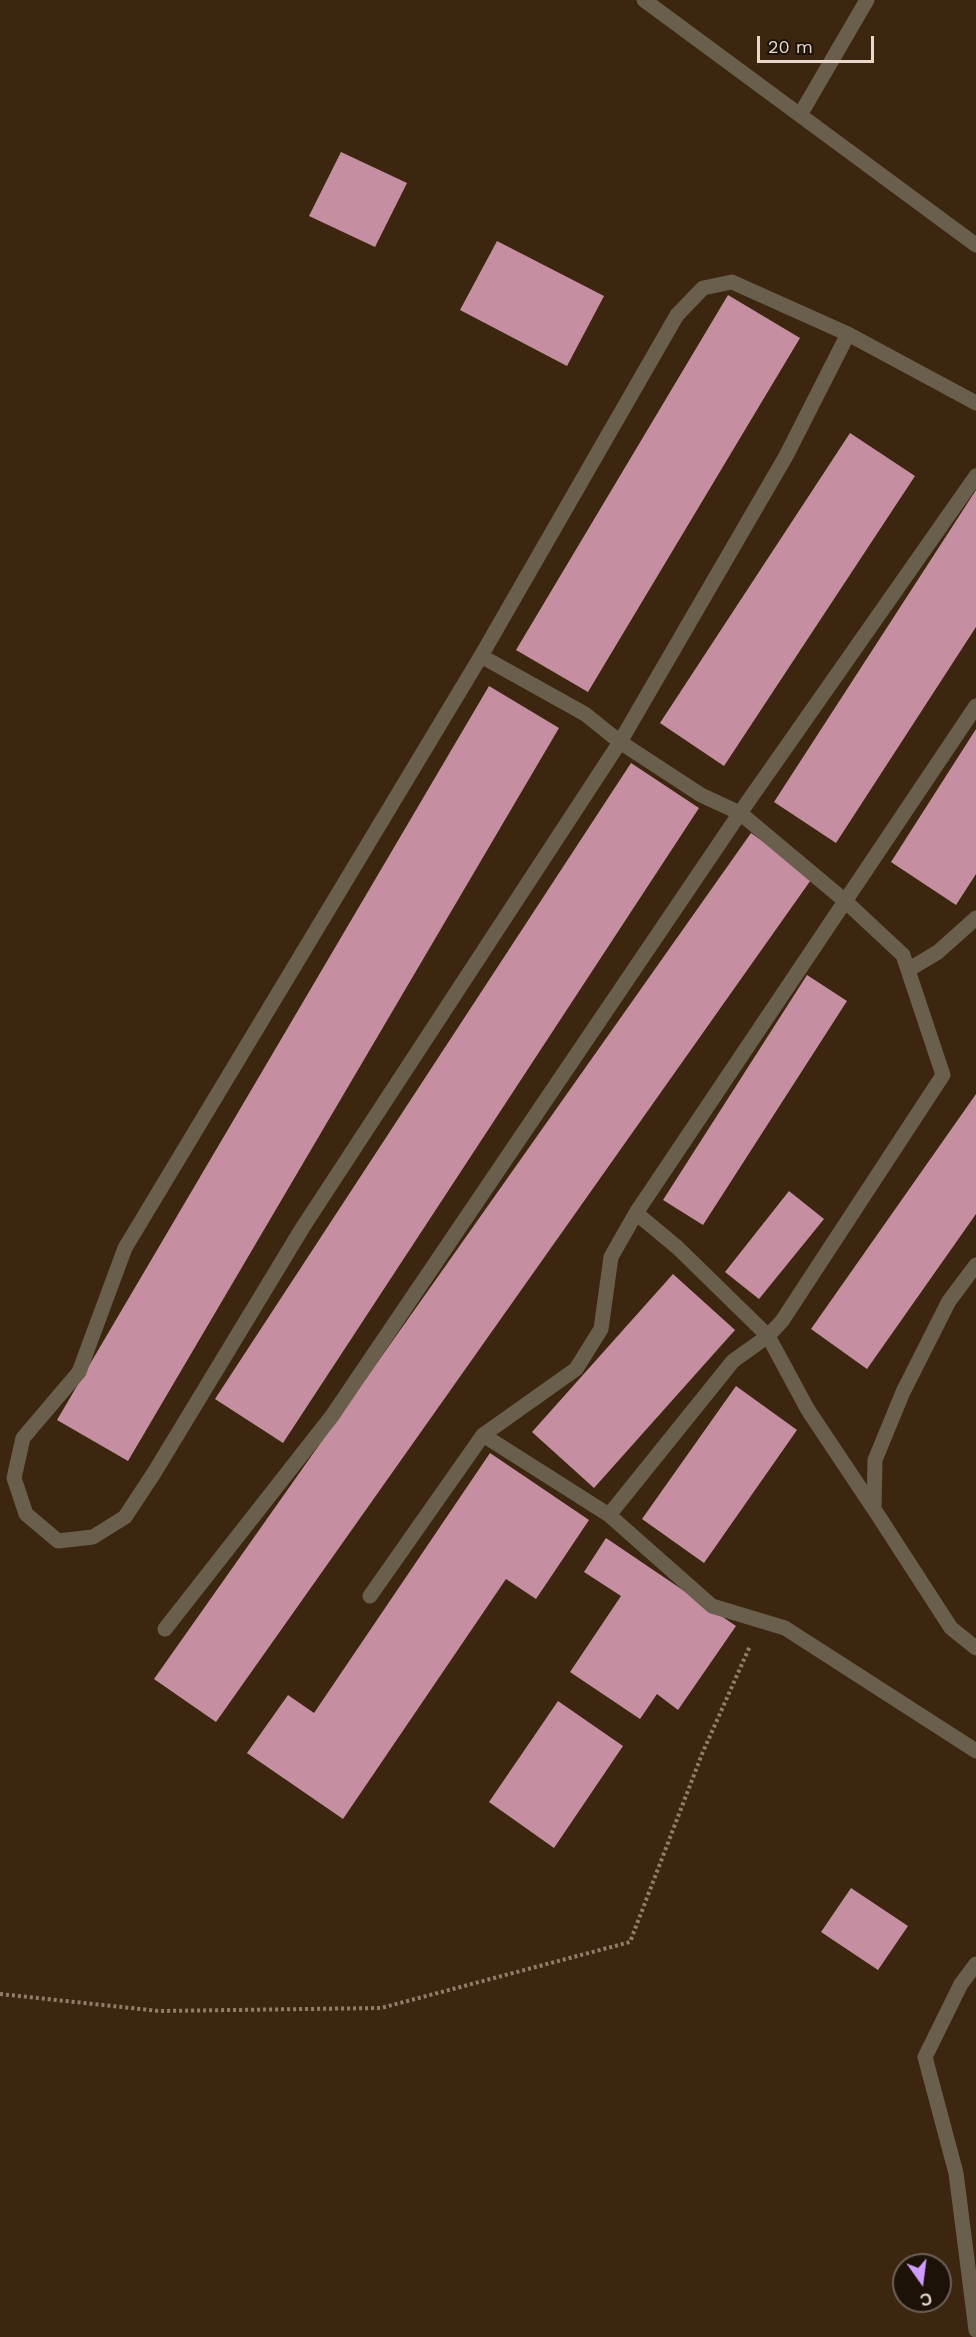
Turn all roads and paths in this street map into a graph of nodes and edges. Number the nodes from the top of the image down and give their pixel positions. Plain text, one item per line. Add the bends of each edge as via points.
1 (644, 0) edge
2 (867, 0) edge
3 (800, 115) junction
4 (976, 245) edge
5 (848, 334) junction
6 (976, 403) edge
7 (976, 476) edge
8 (481, 656) junction
9 (976, 706) edge
10 (620, 742) junction
11 (740, 813) junction
12 (844, 900) junction
13 (976, 918) edge
14 (908, 970) junction
15 (636, 1213) junction
16 (976, 1265) edge
17 (768, 1336) junction
18 (483, 1435) junction
19 (874, 1509) junction
20 (609, 1515) junction
21 (370, 1596) dead end
22 (762, 1621) junction
23 (165, 1629) dead end
24 (976, 1648) edge
25 (976, 1751) edge
26 (976, 1965) edge
27 (0, 1994) edge
28 (976, 2330) edge

1 - 3 street
2 - 3 street
3 - 4 street
5 - 6 street
5 - 8 street via 732,282 703,288 677,315
5 - 10 street via 786,456
7 - 11 street
8 - 10 street via 585,714
8 - 10 street via 125,1248 79,1372 23,1438 14,1478 26,1514 58,1541 93,1537 125,1517 303,1227
9 - 12 street
10 - 11 street via 701,795
11 - 12 street
11 - 23 street via 332,1416
12 - 14 street via 903,955
12 - 15 street
13 - 14 street via 938,952
14 - 17 street via 943,1075 782,1321
15 - 17 street via 678,1248
15 - 18 street via 611,1257 601,1329 576,1369
16 - 19 street via 949,1301 903,1392 875,1460
17 - 19 street via 808,1410
17 - 20 street via 733,1361
18 - 20 street
18 - 21 street
19 - 24 street via 951,1628
20 - 22 street via 712,1606
22 - 25 street via 785,1628
22 - 27 path via 702,1754 630,1942 381,2008 159,2011
26 - 28 street via 960,1984 925,2057 956,2173

